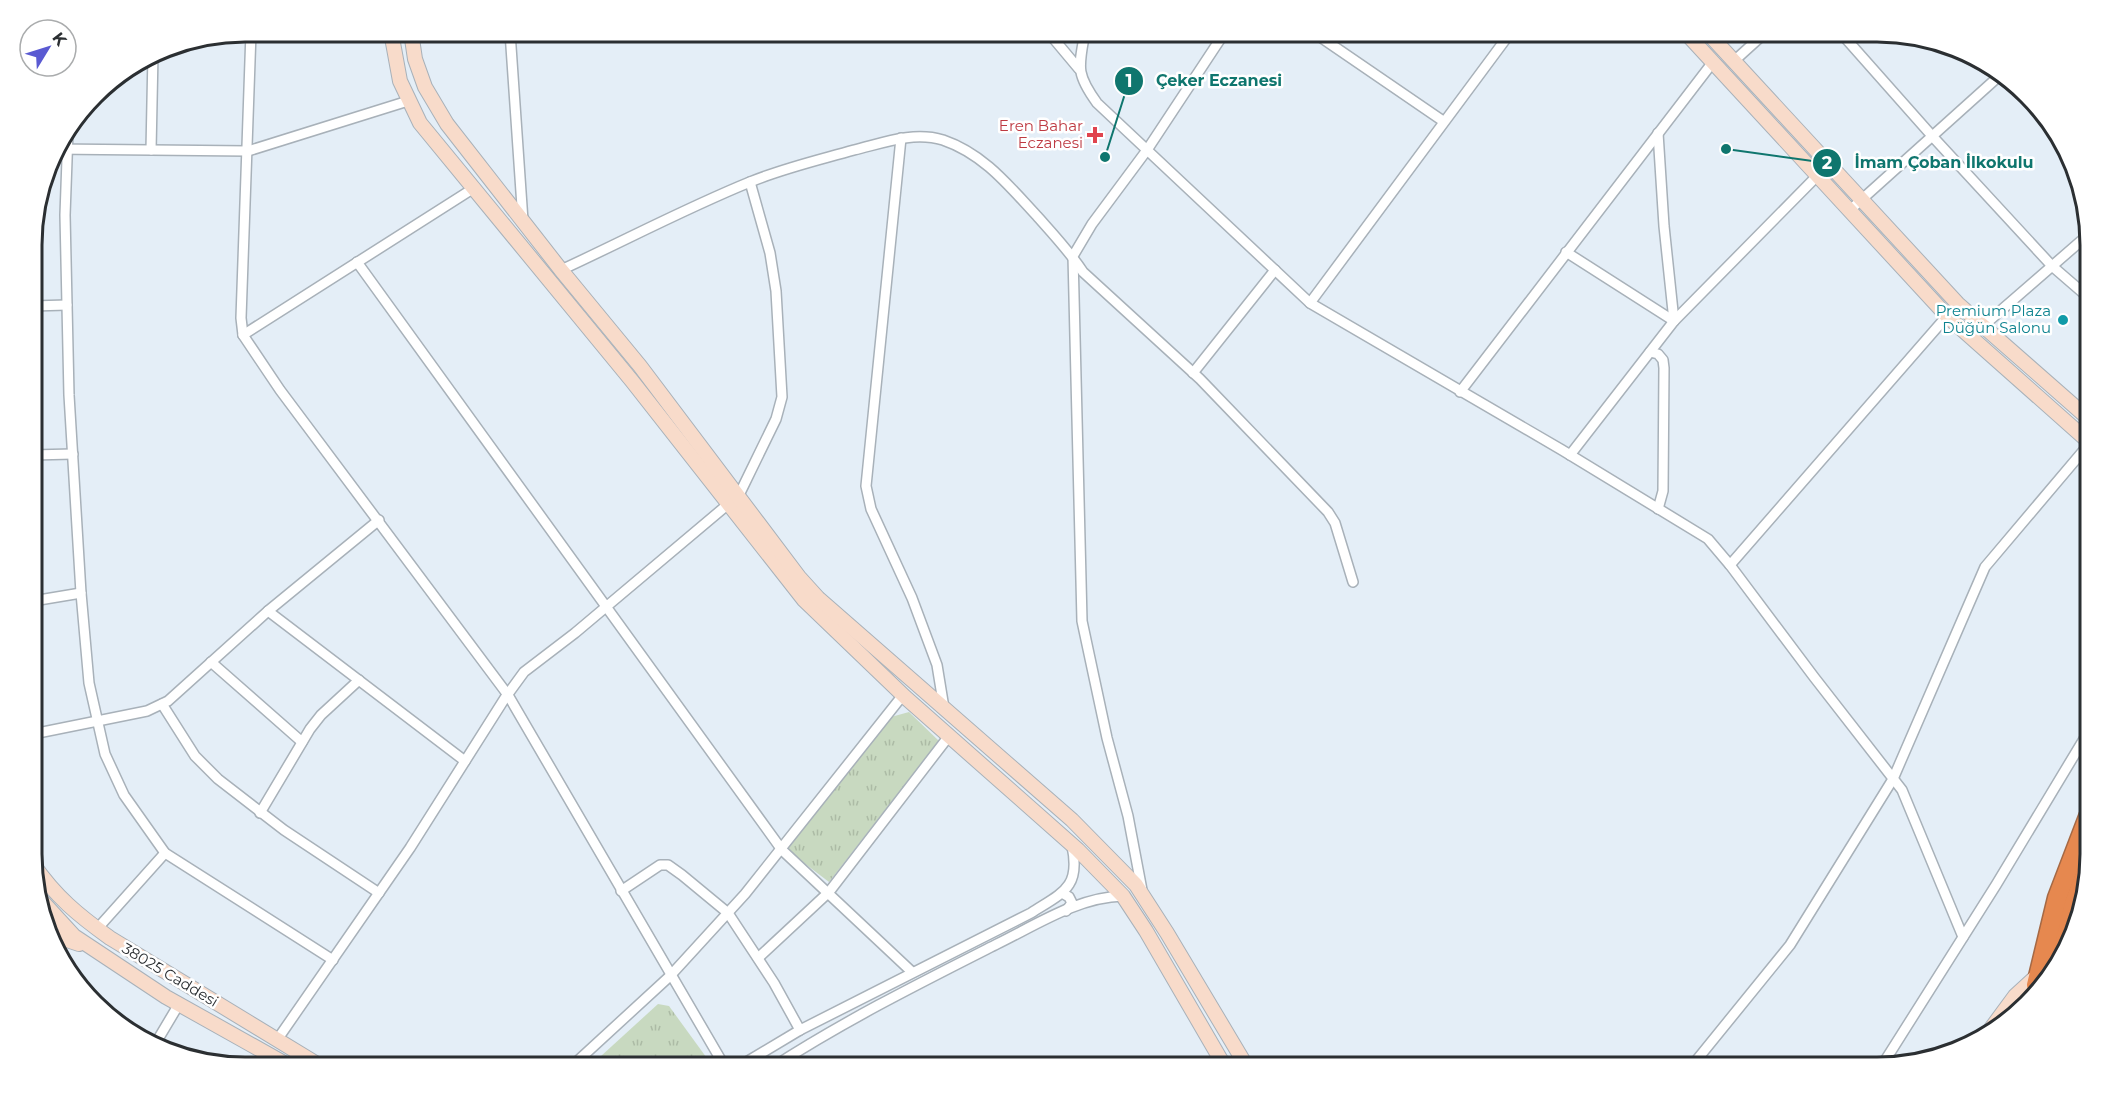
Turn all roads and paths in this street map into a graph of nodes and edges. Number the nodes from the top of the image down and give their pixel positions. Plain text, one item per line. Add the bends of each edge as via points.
1 (251, 42) edge
2 (393, 42) edge
3 (412, 42) edge
4 (511, 42) edge
5 (1056, 42) edge
6 (1083, 42) edge
7 (1218, 42) edge
8 (1327, 42) edge
9 (1503, 42) edge
10 (1694, 42) edge
11 (1716, 42) edge
12 (1756, 42) edge
13 (1849, 42) edge
14 (1734, 61) junction
15 (1713, 62) junction
16 (153, 64) edge
17 (1079, 69) junction
18 (1995, 80) edge
19 (408, 102) junction
20 (1443, 122) junction
21 (1658, 133) junction
22 (1933, 136) junction
23 (901, 138) junction
24 (67, 149) joint
25 (151, 150) junction
26 (1147, 150) junction
27 (248, 152) junction
28 (1818, 175) junction
29 (750, 182) junction
30 (474, 188) junction
31 (1861, 198) junction
32 (1850, 210) junction
33 (523, 222) junction
34 (2080, 242) edge
35 (1566, 252) junction
36 (1073, 256) junction
37 (357, 262) junction
38 (2052, 266) junction
39 (561, 270) junction
40 (1275, 270) junction
41 (2080, 290) edge
42 (1310, 303) junction
43 (67, 305) junction
44 (42, 306) edge
45 (1947, 316) junction
46 (1674, 321) junction
47 (1983, 326) junction
48 (243, 335) junction
49 (1650, 352) junction
50 (1193, 373) junction
51 (1460, 392) junction
52 (2080, 410) edge
53 (2080, 435) edge
54 (73, 454) junction
55 (2080, 454) edge
56 (42, 455) edge
57 (1570, 455) junction
58 (733, 500) junction
59 (1658, 509) junction
60 (378, 520) junction
61 (1730, 565) junction
62 (1353, 582) dead end
63 (81, 593) junction
64 (42, 600) edge
65 (607, 606) junction
66 (268, 611) junction
67 (211, 662) junction
68 (359, 680) junction
69 (903, 694) junction
70 (507, 695) junction
71 (162, 704) junction
72 (944, 708) junction
73 (98, 722) junction
74 (42, 732) edge
75 (950, 736) junction
76 (302, 742) junction
77 (2080, 745) edge
78 (465, 761) junction
79 (1893, 778) junction
80 (260, 813) junction
81 (2080, 838) edge
82 (1072, 844) junction
83 (782, 850) junction
84 (165, 853) junction
85 (44, 879) edge
86 (621, 891) junction
87 (829, 892) junction
88 (379, 893) junction
89 (1062, 893) junction
90 (1142, 895) junction
91 (1123, 896) junction
92 (2074, 903) edge
93 (50, 910) edge
94 (1064, 912) junction
95 (728, 913) junction
96 (2067, 926) edge
97 (97, 929) junction
98 (60, 937) edge
99 (1963, 937) junction
100 (94, 950) junction
101 (758, 958) junction
102 (333, 960) junction
103 (912, 972) junction
104 (670, 976) junction
105 (2037, 978) edge
106 (2035, 981) edge
107 (179, 1004) junction
108 (2002, 1014) edge
109 (800, 1030) junction
110 (159, 1038) edge
111 (277, 1040) junction
112 (272, 1057) edge
113 (304, 1057) edge
114 (582, 1057) edge
115 (718, 1057) edge
116 (755, 1057) edge
117 (790, 1057) edge
118 (1219, 1057) edge
119 (1241, 1057) edge
120 (1699, 1057) edge
121 (1887, 1057) edge

1 - 27 street
2 - 19 street
3 - 33 street via 415,59 435,106
4 - 33 street
5 - 17 street
6 - 17 street
7 - 26 street
8 - 20 street
9 - 20 street
10 - 15 street
11 - 14 street
12 - 14 street
13 - 22 street
14 - 31 street
15 - 21 street
15 - 28 street
16 - 25 street
17 - 26 street via 1097,103
18 - 22 street
19 - 27 street
19 - 30 street via 420,123
20 - 42 street
21 - 35 street
21 - 46 street
22 - 31 street
22 - 38 street
23 - 29 street
23 - 36 street via 925,136 942,140 983,161
23 - 72 street via 866,486 871,509 912,598 937,665
24 - 25 street
24 - 43 street
25 - 27 street
26 - 36 street
26 - 40 street
27 - 48 street
28 - 32 street
28 - 46 street
29 - 39 street
29 - 58 street via 776,291 782,397 776,418
30 - 37 street
30 - 58 street
31 - 32 street
31 - 47 street
32 - 45 street
33 - 39 street
34 - 38 street
35 - 46 street
35 - 51 street
36 - 50 street via 1083,272
36 - 90 street via 1082,621 1128,816
37 - 48 street
37 - 65 street
38 - 41 street
38 - 47 street
39 - 58 street via 640,366
40 - 42 street
40 - 50 street
42 - 51 street
43 - 44 street
43 - 54 street
45 - 53 street
45 - 61 street
46 - 49 street
47 - 52 street
48 - 60 street
49 - 57 street
49 - 59 street via 1663,360 1664,369 1663,490
50 - 62 street via 1328,512
51 - 57 street
54 - 56 street
54 - 63 street
55 - 79 street via 1985,567
57 - 59 street
58 - 65 street
58 - 69 street via 804,600
58 - 72 street via 818,598
59 - 61 street via 1708,539
60 - 66 street
60 - 70 street
61 - 79 street
63 - 64 street
63 - 73 street via 89,684
65 - 70 street via 524,672
65 - 83 street
66 - 67 street
66 - 68 street
67 - 71 street
67 - 76 street
68 - 76 street via 321,715
68 - 78 street
69 - 75 street
69 - 83 street
70 - 78 street
70 - 86 street
71 - 73 street
71 - 80 street via 195,756
72 - 90 street via 1072,820
73 - 74 street
73 - 84 street via 105,754 124,795
75 - 82 street
75 - 87 street
76 - 80 street
77 - 99 street
78 - 88 street
79 - 99 street via 1902,790
79 - 120 street via 1790,945
80 - 88 street
81 - 105 highway via 2057,898
82 - 89 street via 1075,866 1072,880
82 - 91 street
83 - 87 street
83 - 95 street
84 - 97 street
84 - 102 street
85 - 97 street, 38025 Caddesi
86 - 95 street via 652,869 669,865
86 - 104 street
87 - 101 street
87 - 103 street
88 - 102 street
89 - 94 street via 1072,903
89 - 103 street via 1031,913
90 - 119 street
91 - 94 street via 1092,900
91 - 118 street
92 - 96 highway
93 - 100 street, 38025 Caddesi via 74,936
94 - 117 street via 872,1007
95 - 101 street
95 - 104 street
97 - 111 street, 38025 Caddesi
98 - 100 street
99 - 121 street
100 - 107 street, 38025 Caddesi
101 - 109 street
102 - 111 street
103 - 109 street
104 - 114 street
104 - 115 street
106 - 108 street via 2015,996
107 - 110 street
107 - 112 street, 38025 Caddesi
109 - 116 street
111 - 113 street, 38025 Caddesi

